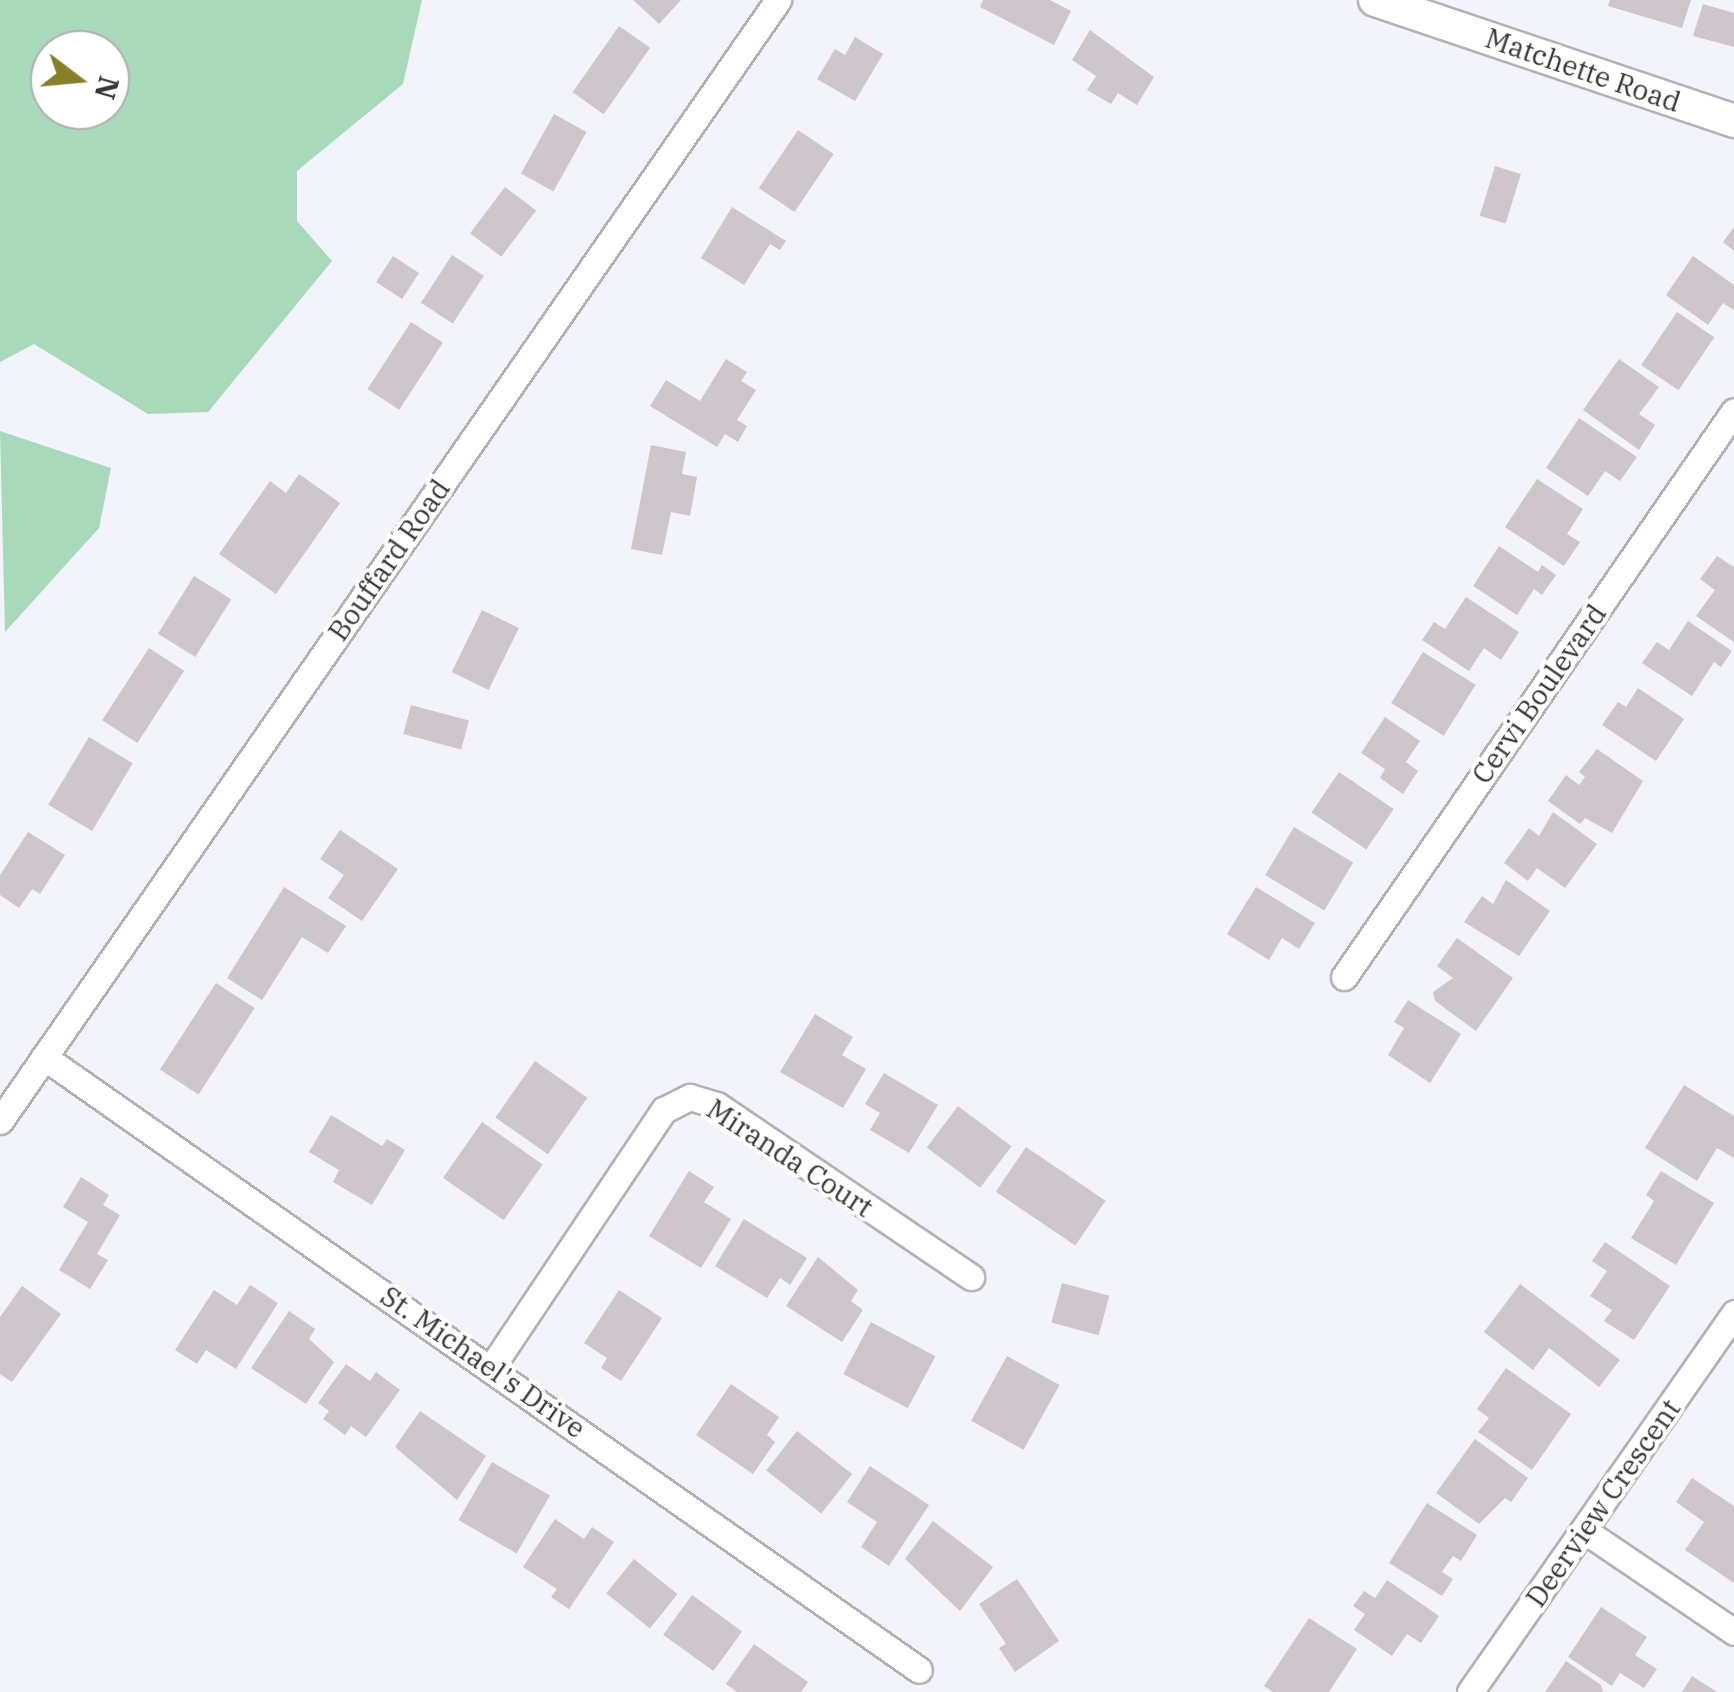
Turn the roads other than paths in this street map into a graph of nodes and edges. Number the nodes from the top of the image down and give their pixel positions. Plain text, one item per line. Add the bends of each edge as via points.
1 (778, 0) edge
2 (1374, 0) edge
3 (1734, 121) edge
4 (1734, 411) edge
5 (1344, 977) dead end
6 (44, 1057) junction
7 (0, 1121) edge
8 (971, 1277) dead end
9 (1734, 1314) edge
10 (491, 1368) junction
11 (1585, 1531) junction
12 (1734, 1632) edge
13 (920, 1670) dead end
14 (1470, 1692) edge

1 - 6 street, Bouffard Road
2 - 3 street, Matchette Road
4 - 5 street, Cervi Boulevard
6 - 7 street, Bouffard Road
6 - 10 street, St. Michael's Drive
8 - 10 street, Miranda Court via 717,1105 690,1097 664,1110
9 - 11 street, Deerview Crescent
10 - 13 street, St. Michael's Drive
11 - 12 street
11 - 14 street, Deerview Crescent

